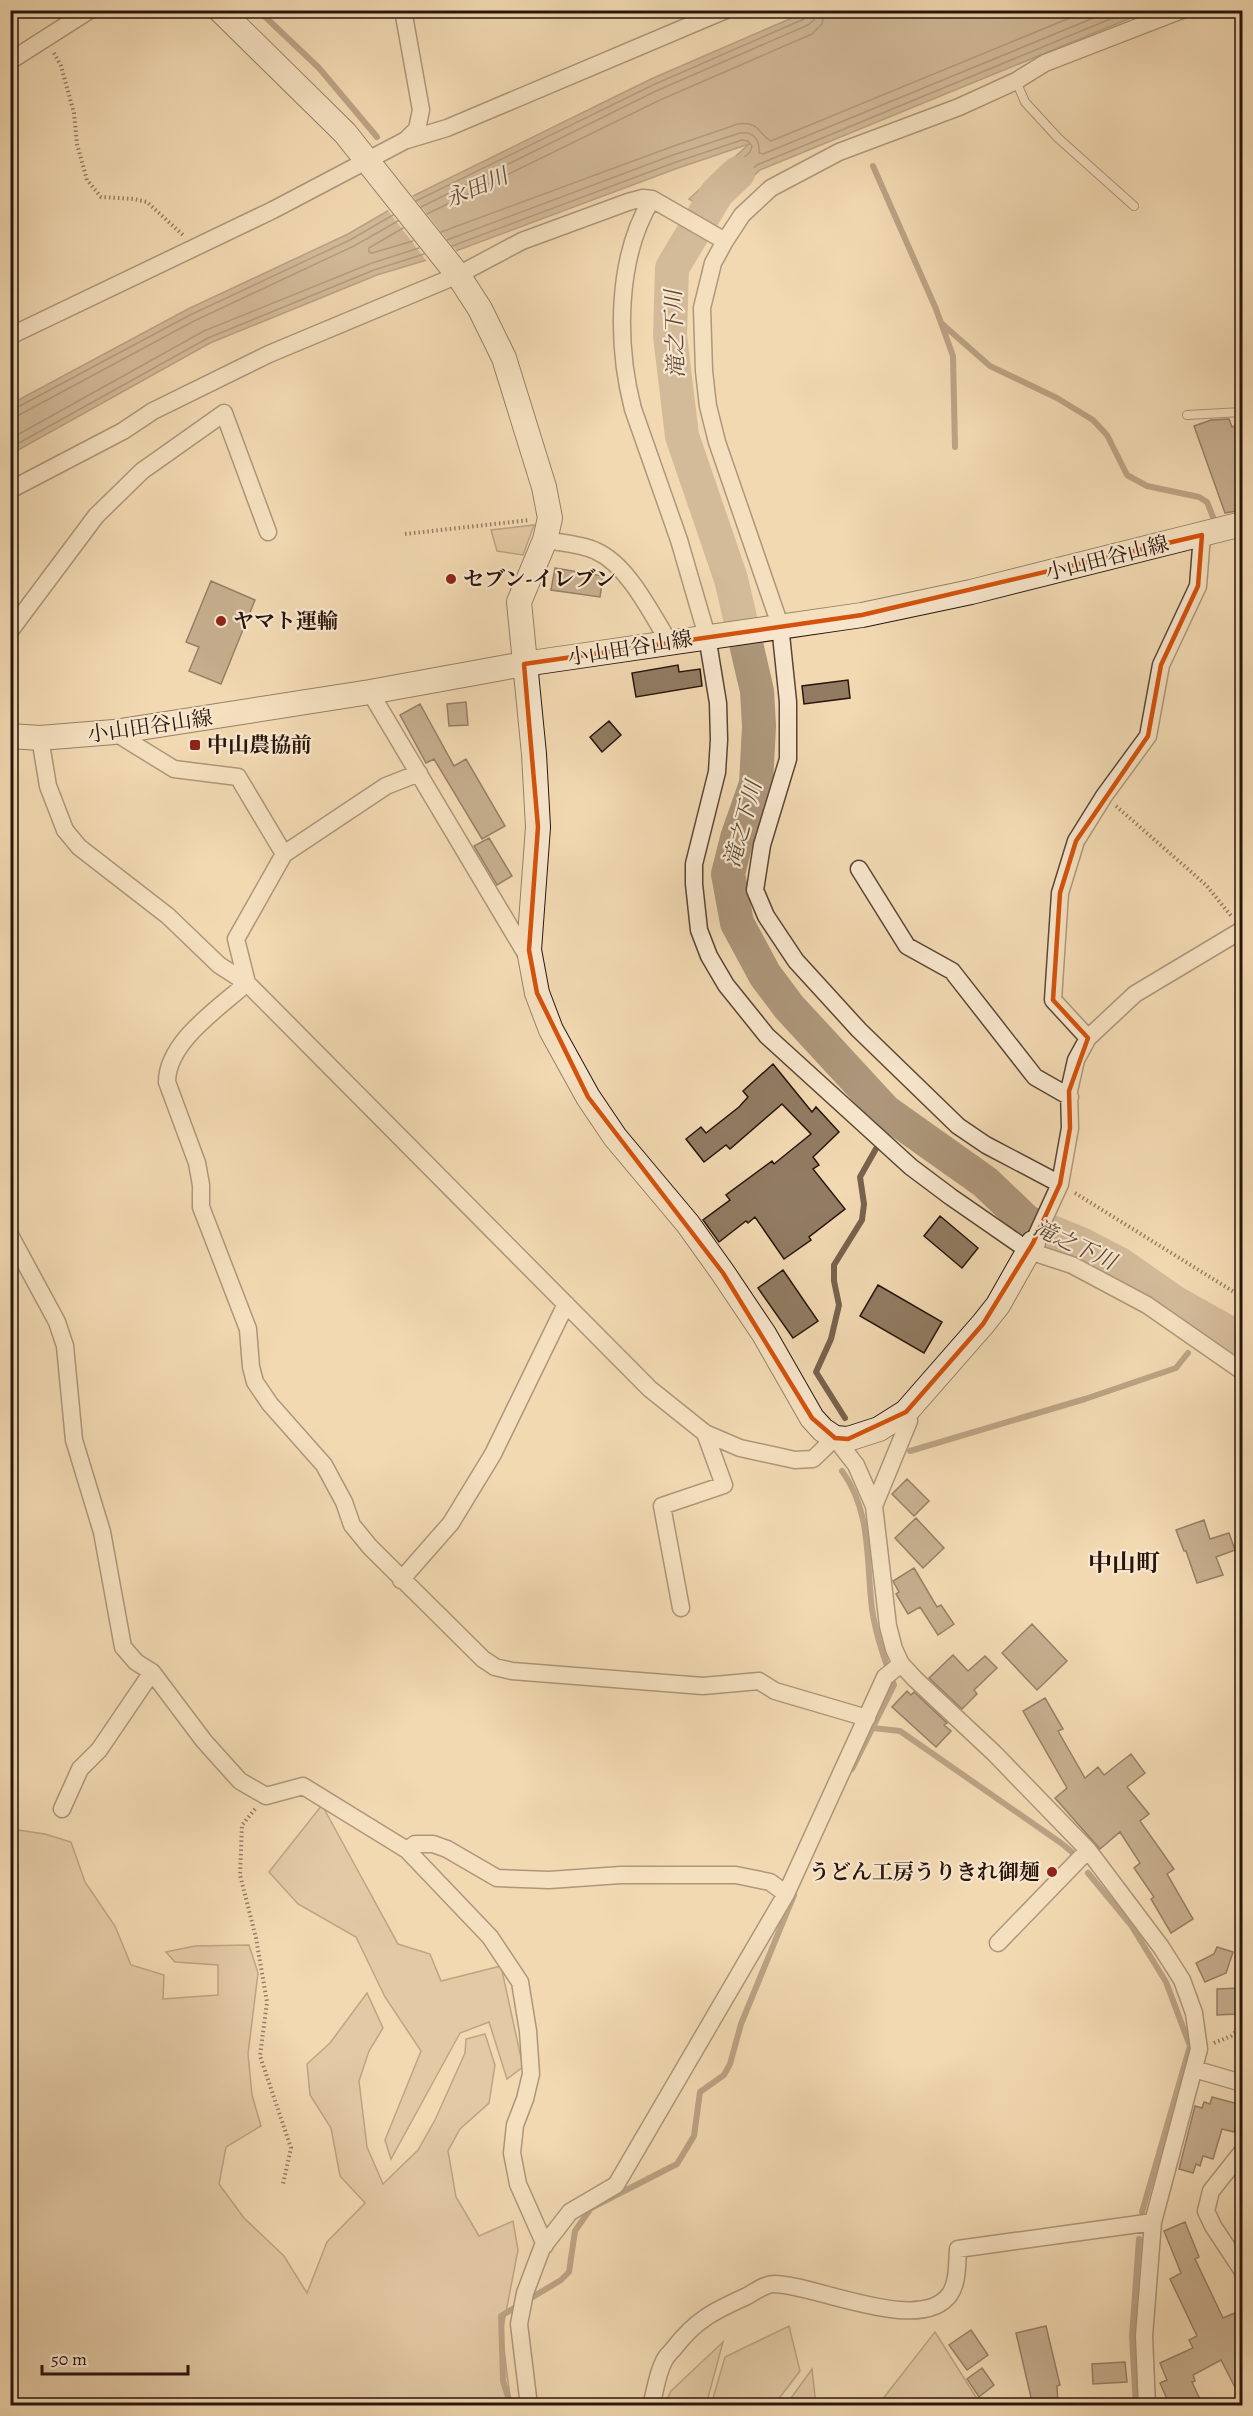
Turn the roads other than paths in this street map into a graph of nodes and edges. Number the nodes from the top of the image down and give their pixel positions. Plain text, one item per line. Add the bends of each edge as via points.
1 (90, 10) edge
2 (220, 10) edge
3 (403, 10) edge
4 (726, 10) edge
5 (1182, 10) edge
6 (10, 61) edge
7 (1016, 81) junction
8 (406, 140) junction
9 (369, 164) junction
10 (652, 199) junction
11 (1134, 206) dead end
12 (725, 241) junction
13 (458, 275) junction
14 (10, 336) edge
15 (1242, 412) edge
16 (1187, 415) dead end
17 (10, 490) edge
18 (1242, 524) edge
19 (548, 529) junction
20 (268, 532) dead end
21 (1202, 535) junction
22 (776, 626) junction
23 (10, 631) edge
24 (711, 636) junction
25 (669, 642) junction
26 (524, 664) junction
27 (370, 692) junction
28 (114, 732) junction
29 (10, 736) edge
30 (40, 738) junction
31 (419, 773) junction
32 (284, 854) junction
33 (860, 869) dead end
34 (1239, 925) edge
35 (530, 961) junction
36 (247, 983) junction
37 (1088, 1038) junction
38 (1070, 1097) junction
39 (1058, 1190) junction
40 (12, 1244) edge
41 (1031, 1247) junction
42 (566, 1304) junction
43 (1242, 1371) edge
44 (906, 1412) junction
45 (705, 1433) junction
46 (835, 1438) junction
47 (874, 1506) junction
48 (401, 1580) junction
49 (681, 1608) dead end
50 (894, 1670) junction
51 (152, 1672) junction
52 (867, 1718) junction
53 (62, 1809) dead end
54 (407, 1850) junction
55 (1088, 1850) junction
56 (786, 1894) junction
57 (998, 1943) dead end
58 (1194, 2069) junction
59 (1242, 2083) edge
60 (1242, 2152) edge
61 (1153, 2222) junction
62 (545, 2245) junction
63 (1242, 2270) edge
64 (529, 2406) edge
65 (651, 2406) edge
66 (1147, 2406) edge

1 - 6 street
2 - 9 street via 345,133
3 - 8 street via 421,110 417,129
4 - 8 street via 447,128
5 - 7 street via 1045,63
7 - 11 lane via 1025,102 1058,138
7 - 12 street via 795,173 771,188 742,215
8 - 9 street
9 - 13 street
9 - 14 street
10 - 12 street
10 - 13 street via 628,202 522,241
10 - 24 street via 640,219 622,301 627,385
12 - 22 street via 713,263 702,308 708,406
13 - 17 street via 259,359 153,411
13 - 19 street via 504,358 544,487
15 - 16 lane
18 - 21 street, 小山田谷山線
19 - 25 street via 609,559 635,588
19 - 26 street via 519,602
20 - 23 street via 224,413 142,471 96,516
21 - 22 street, 小山田谷山線 via 971,592 862,615
21 - 37 street via 1198,586 1161,665 1148,736 1076,841 1060,893 1053,1000
22 - 24 street, 小山田谷山線
22 - 39 street via 788,702 788,759 762,845 755,890 766,916 796,962 851,1022 958,1125
24 - 25 street, 小山田谷山線
24 - 41 street via 718,703 717,772 694,864 695,909 709,956 726,985 768,1036 891,1149 951,1197
25 - 26 street, 小山田谷山線
26 - 27 street, 小山田谷山線
26 - 35 street via 538,827
27 - 28 street, 小山田谷山線
27 - 31 street
28 - 30 street, 小山田谷山線
28 - 32 street via 174,768 238,777
29 - 30 street, 小山田谷山線
30 - 36 street via 57,812 79,847 168,916 219,965
31 - 32 street via 386,786
31 - 35 street
32 - 36 street via 236,939
33 - 38 street via 907,946 952,971 1035,1077
34 - 37 street via 1135,994
35 - 46 street via 551,1030 588,1096 615,1137 723,1273 764,1334 812,1418
36 - 42 street
36 - 48 street via 187,1037 167,1069 167,1082 197,1163 201,1207 248,1329 255,1382 324,1465 352,1525
37 - 38 street via 1076,1060
38 - 39 street via 1070,1128
39 - 41 street
40 - 51 street via 57,1322 65,1346 74,1440 102,1532 123,1647
41 - 43 street via 1148,1305
41 - 44 street via 998,1305
42 - 45 street via 650,1389
42 - 48 street via 494,1454 451,1523
44 - 46 street via 864,1436
44 - 47 street via 909,1421
45 - 46 street via 740,1448 795,1460 813,1459
45 - 49 street via 724,1485 662,1506
46 - 47 street via 856,1466
47 - 50 street
48 - 52 street via 495,1667 703,1686 759,1681 775,1691
50 - 52 street
50 - 55 street via 915,1679
51 - 53 street via 99,1750 80,1769
51 - 54 street via 240,1781 266,1796 303,1786
52 - 56 street
54 - 56 street via 416,1844 433,1844 497,1878 736,1875 770,1882
54 - 62 street via 490,1937 520,1982 531,2074 515,2125 512,2153 518,2184
55 - 57 street
55 - 58 street via 1182,1980 1194,2013 1199,2049
56 - 62 street via 616,2185 570,2212
58 - 59 street
58 - 61 street
60 - 63 street via 1211,2191 1206,2211
61 - 65 street via 958,2249 950,2294 937,2305 916,2310 894,2310 790,2285 770,2284 689,2328 664,2361
61 - 66 street via 1144,2336
62 - 64 street via 525,2293 519,2324

